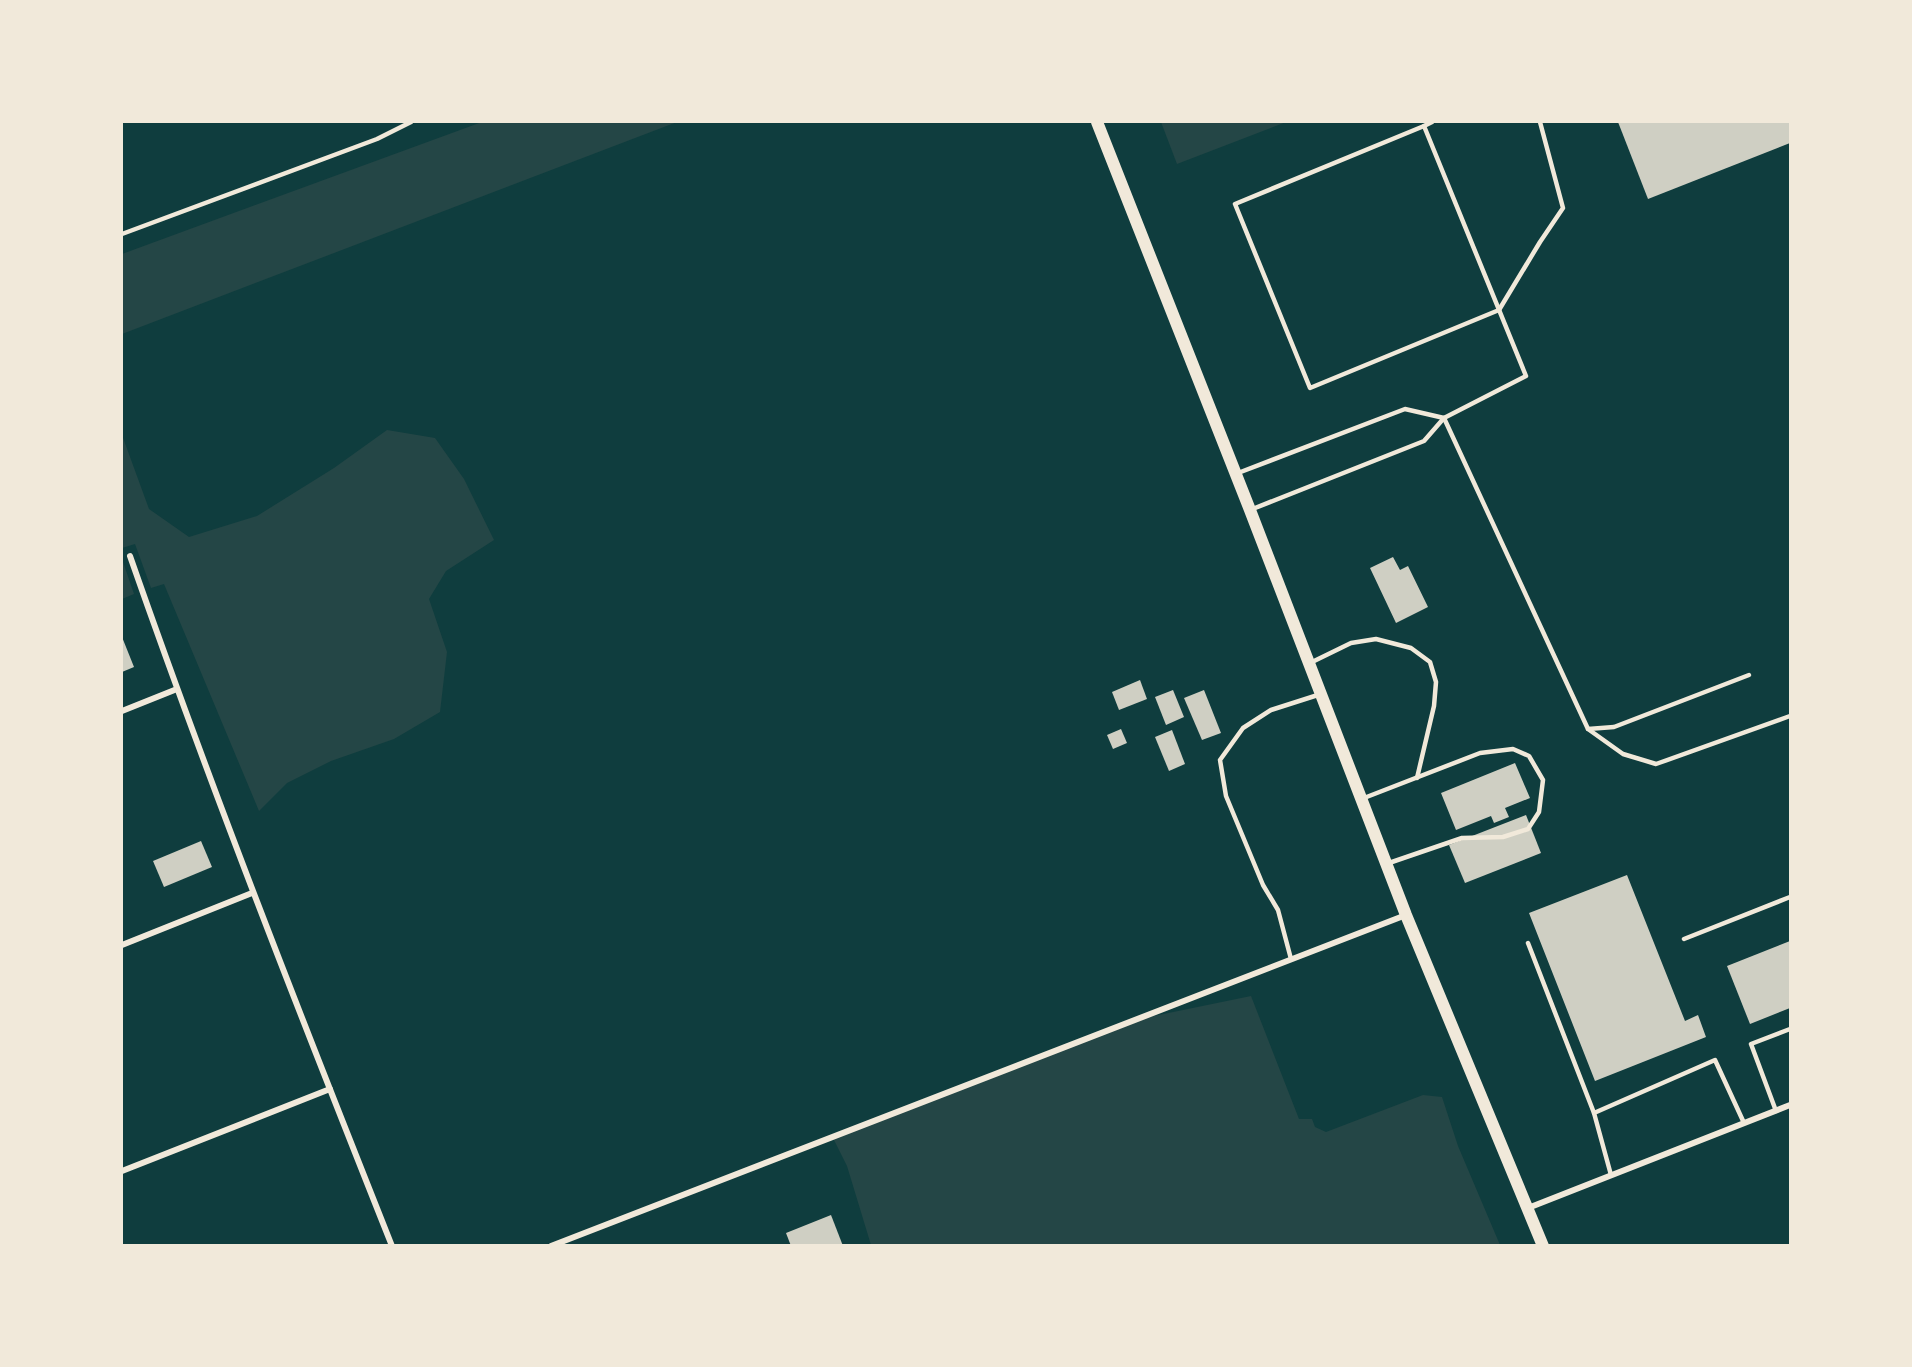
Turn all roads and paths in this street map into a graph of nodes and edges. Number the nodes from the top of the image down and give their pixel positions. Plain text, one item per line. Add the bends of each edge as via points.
1 (409, 122) edge
2 (1097, 122) edge
3 (1432, 122) edge
4 (1540, 122) edge
5 (1424, 126) junction
6 (122, 234) edge
7 (1499, 310) junction
8 (1444, 418) junction
9 (1236, 474) junction
10 (1250, 510) junction
11 (130, 556) dead end
12 (1309, 663) junction
13 (1749, 675) dead end
14 (177, 689) junction
15 (1321, 694) junction
16 (122, 711) edge
17 (1791, 716) edge
18 (1588, 729) junction
19 (1417, 778) junction
20 (1361, 799) junction
21 (1386, 864) junction
22 (252, 893) junction
23 (1791, 897) edge
24 (1406, 915) junction
25 (1684, 939) dead end
26 (1528, 943) dead end
27 (122, 945) edge
28 (1291, 959) junction
29 (1791, 1029) edge
30 (330, 1089) junction
31 (1791, 1105) edge
32 (1776, 1111) junction
33 (1594, 1113) junction
34 (1744, 1123) junction
35 (122, 1171) edge
36 (1611, 1175) junction
37 (1528, 1208) junction
38 (392, 1245) edge
39 (551, 1245) edge
40 (1542, 1245) edge

1 - 6 lane via 377,139
2 - 9 main road
3 - 5 lane
4 - 7 lane via 1563,208
5 - 7 lane
5 - 7 lane via 1235,204 1310,388
7 - 8 lane via 1526,376
8 - 9 lane via 1405,410
8 - 10 lane via 1424,441
8 - 18 lane
9 - 10 main road
10 - 12 main road
11 - 14 street
12 - 15 main road
12 - 19 lane via 1352,643 1376,639 1411,648 1430,662 1436,682 1434,706
13 - 18 lane via 1614,727
14 - 16 street
14 - 22 street
15 - 20 main road
15 - 28 lane via 1271,710 1243,728 1220,760 1226,796 1263,885 1278,910
17 - 18 lane via 1656,764 1623,754
19 - 20 lane
19 - 21 lane via 1480,753 1513,749 1529,756 1543,780 1539,812 1528,829 1503,837 1462,838
20 - 21 main road
21 - 24 main road
22 - 27 street
22 - 30 street
23 - 25 lane
24 - 28 street
24 - 37 main road
26 - 33 lane
28 - 39 street
29 - 32 lane via 1750,1044
30 - 35 street
30 - 38 street
31 - 32 street
32 - 34 street
33 - 34 lane via 1715,1060
33 - 36 lane
34 - 36 street
36 - 37 street
37 - 40 main road

